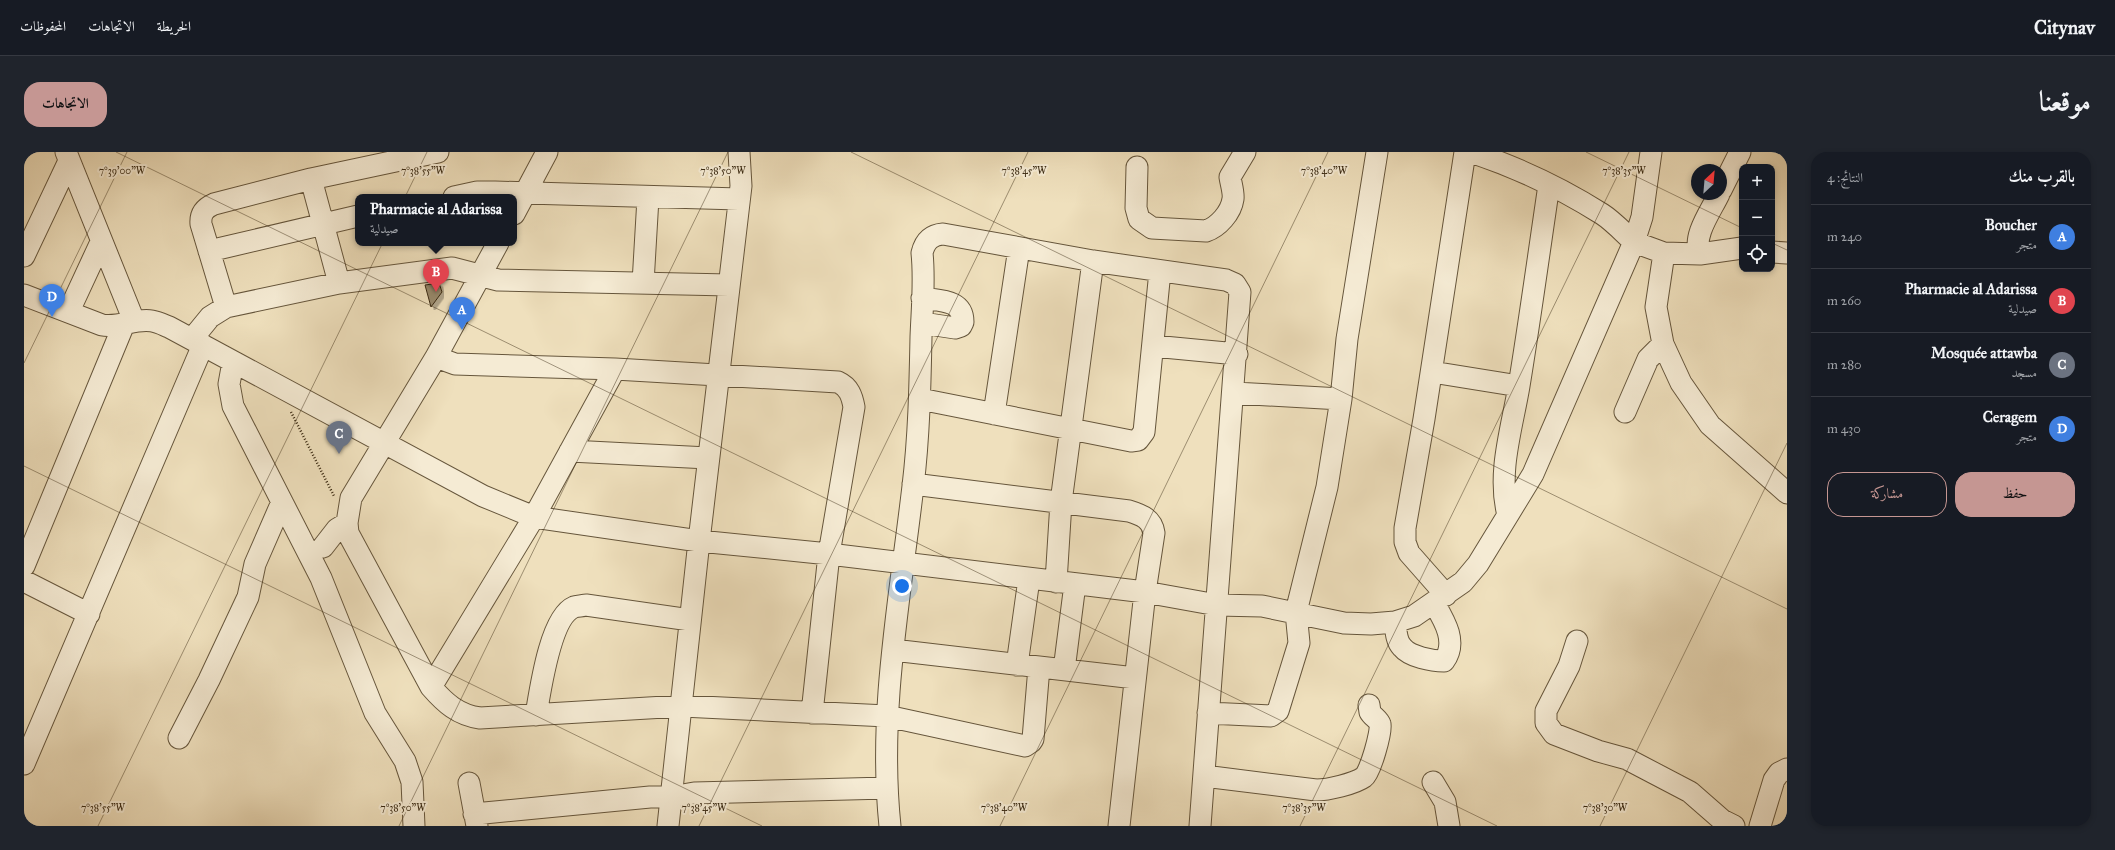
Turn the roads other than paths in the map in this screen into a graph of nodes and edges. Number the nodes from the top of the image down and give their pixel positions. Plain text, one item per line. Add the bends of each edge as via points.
1 (438, 152) edge
2 (547, 152) edge
3 (739, 152) edge
4 (1245, 152) edge
5 (1377, 152) edge
6 (1465, 152) edge
7 (1471, 152) edge
8 (1651, 152) edge
9 (1740, 152) edge
10 (407, 155) edge
11 (67, 156) edge
12 (1137, 167) dead end
13 (311, 178) junction
14 (1727, 178) edge
15 (1549, 185) junction
16 (526, 193) junction
17 (468, 194) edge
18 (648, 198) junction
19 (739, 199) junction
20 (1716, 200) edge
21 (517, 209) edge
22 (355, 217) edge
23 (323, 223) junction
24 (101, 242) junction
25 (1634, 242) junction
26 (496, 246) edge
27 (1019, 248) junction
28 (1739, 248) edge
29 (209, 251) junction
30 (1775, 252) edge
31 (1664, 253) junction
32 (1700, 254) junction
33 (1787, 254) edge
34 (24, 256) edge
35 (1093, 261) junction
36 (1160, 271) junction
37 (482, 274) junction
38 (340, 283) junction
39 (643, 283) junction
40 (729, 285) junction
41 (24, 295) edge
42 (922, 298) junction
43 (226, 307) junction
44 (69, 311) junction
45 (129, 323) junction
46 (922, 323) junction
47 (198, 342) junction
48 (1663, 344) junction
49 (1153, 346) junction
50 (1236, 354) junction
51 (436, 357) junction
52 (233, 362) junction
53 (615, 369) junction
54 (1432, 372) junction
55 (718, 374) junction
56 (1519, 386) junction
57 (1234, 393) junction
58 (920, 399) junction
59 (1341, 399) junction
60 (1625, 412) dead end
61 (994, 414) junction
62 (1070, 430) junction
63 (385, 442) junction
64 (570, 451) junction
65 (708, 458) junction
66 (913, 484) junction
67 (1787, 493) edge
68 (282, 502) junction
69 (1061, 502) junction
70 (1508, 515) junction
71 (347, 517) junction
72 (534, 517) junction
73 (698, 541) junction
74 (323, 547) dead end
75 (829, 554) junction
76 (903, 564) junction
77 (24, 566) edge
78 (1029, 579) junction
79 (24, 581) edge
80 (1065, 583) junction
81 (1145, 592) junction
82 (1440, 599) junction
83 (1217, 605) junction
84 (1296, 612) junction
85 (88, 614) junction
86 (690, 620) junction
87 (1395, 622) junction
88 (1578, 642) dead end
89 (893, 650) junction
90 (1017, 665) junction
91 (1039, 667) junction
92 (1064, 670) junction
93 (1135, 678) junction
94 (430, 688) junction
95 (1370, 705) dead end
96 (682, 706) junction
97 (812, 712) junction
98 (1208, 713) junction
99 (536, 715) junction
100 (887, 716) junction
101 (179, 738) dead end
102 (24, 764) edge
103 (1783, 771) edge
104 (1204, 776) junction
105 (1433, 782) dead end
106 (469, 783) dead end
107 (887, 788) junction
108 (671, 797) junction
109 (476, 820) edge
110 (414, 826) edge
111 (668, 826) edge
112 (890, 826) edge
113 (1119, 826) edge
114 (1200, 826) edge
115 (1449, 826) edge
116 (1734, 826) edge
117 (1760, 826) edge

1 - 10 street
2 - 16 street
3 - 19 street
4 - 12 street via 1230,177 1233,198 1227,212 1213,228 1206,231 1152,228 1139,219 1136,208
5 - 59 street via 1346,339
6 - 54 street
7 - 15 street via 1506,163
8 - 25 street via 1642,217
9 - 14 street
10 - 13 street
11 - 24 street
11 - 34 street
13 - 23 street
13 - 29 street via 207,208 201,218
15 - 25 street via 1603,214
15 - 56 street
16 - 17 street
16 - 18 street
16 - 21 street
18 - 19 street
18 - 39 street
19 - 40 street
20 - 32 street via 1700,231 1697,248
22 - 23 street
23 - 29 street
23 - 38 street
24 - 44 street
24 - 45 street
25 - 31 street
25 - 70 street via 1533,474
26 - 37 street
27 - 35 street
27 - 42 street via 943,234 932,237 927,241 922,253
27 - 61 street
28 - 32 street
29 - 43 street
30 - 33 street
31 - 32 street
31 - 48 street via 1656,307
35 - 36 street
35 - 62 street
36 - 49 street
36 - 50 street via 1226,280 1235,284 1241,297
37 - 38 street via 452,268
37 - 39 street via 498,280
37 - 51 street
38 - 43 street
39 - 40 street
40 - 55 street
41 - 44 street
42 - 46 street
42 - 46 street via 955,304 960,308 963,322 955,328
43 - 47 street via 210,317
44 - 45 street via 113,327
45 - 47 street via 151,321
45 - 77 street
46 - 58 street
47 - 52 street
47 - 85 street
48 - 60 street via 1648,359
48 - 67 street via 1681,383 1710,425
49 - 50 street
49 - 62 street via 1144,432 1141,438 1131,441
50 - 57 street
51 - 53 street via 455,364
51 - 63 street
52 - 63 street
52 - 68 street via 229,384 233,406
53 - 55 street
53 - 64 street
54 - 56 street
54 - 82 street via 1405,528 1405,542 1409,553
55 - 65 street
55 - 75 street via 838,382 848,389 854,407
56 - 70 street via 1506,455 1504,502
57 - 59 street
57 - 83 street
58 - 61 street
58 - 66 street
59 - 84 street via 1327,487
61 - 62 street
62 - 69 street
63 - 71 street via 351,498
63 - 72 street via 483,496
64 - 65 street
64 - 72 street
65 - 73 street
66 - 69 street
66 - 76 street
68 - 101 street via 255,564 248,597
68 - 110 street via 321,578 376,712 405,761 412,782
69 - 80 street
69 - 81 street via 1130,511 1149,521 1154,533
70 - 82 street via 1478,564 1463,582
71 - 74 street
71 - 94 street via 348,533
72 - 73 street
72 - 94 street
73 - 75 street
73 - 86 street
75 - 76 street
75 - 97 street
76 - 78 street
76 - 89 street
78 - 80 street
78 - 90 street
79 - 85 street
80 - 81 street
80 - 92 street
81 - 83 street
81 - 93 street
82 - 87 street via 1414,616
82 - 87 street via 1450,634 1448,656 1444,661 1411,654 1402,647 1398,641
83 - 84 street via 1262,606
83 - 98 street
84 - 87 street via 1344,623
84 - 98 street via 1299,643 1278,711 1271,716
85 - 102 street
86 - 96 street
86 - 99 street via 586,606 573,607 564,615 556,630 544,666
88 - 116 street via 1569,666 1546,710 1546,723 1554,734 1598,751 1628,759 1690,792 1722,820
89 - 90 street
89 - 100 street
90 - 91 street
91 - 92 street
91 - 100 street via 1033,739 1025,746
92 - 93 street
93 - 113 street
94 - 99 street via 456,711 473,717
95 - 104 street via 1370,712 1380,723 1380,730 1370,768 1365,777 1358,780 1326,790 1316,790
96 - 97 street
96 - 99 street
96 - 108 street
97 - 100 street
98 - 104 street
100 - 107 street
103 - 117 street via 1774,780
104 - 114 street
105 - 115 street via 1445,802
106 - 109 street
107 - 108 street via 694,793
107 - 112 street
108 - 109 street via 650,797
108 - 111 street

